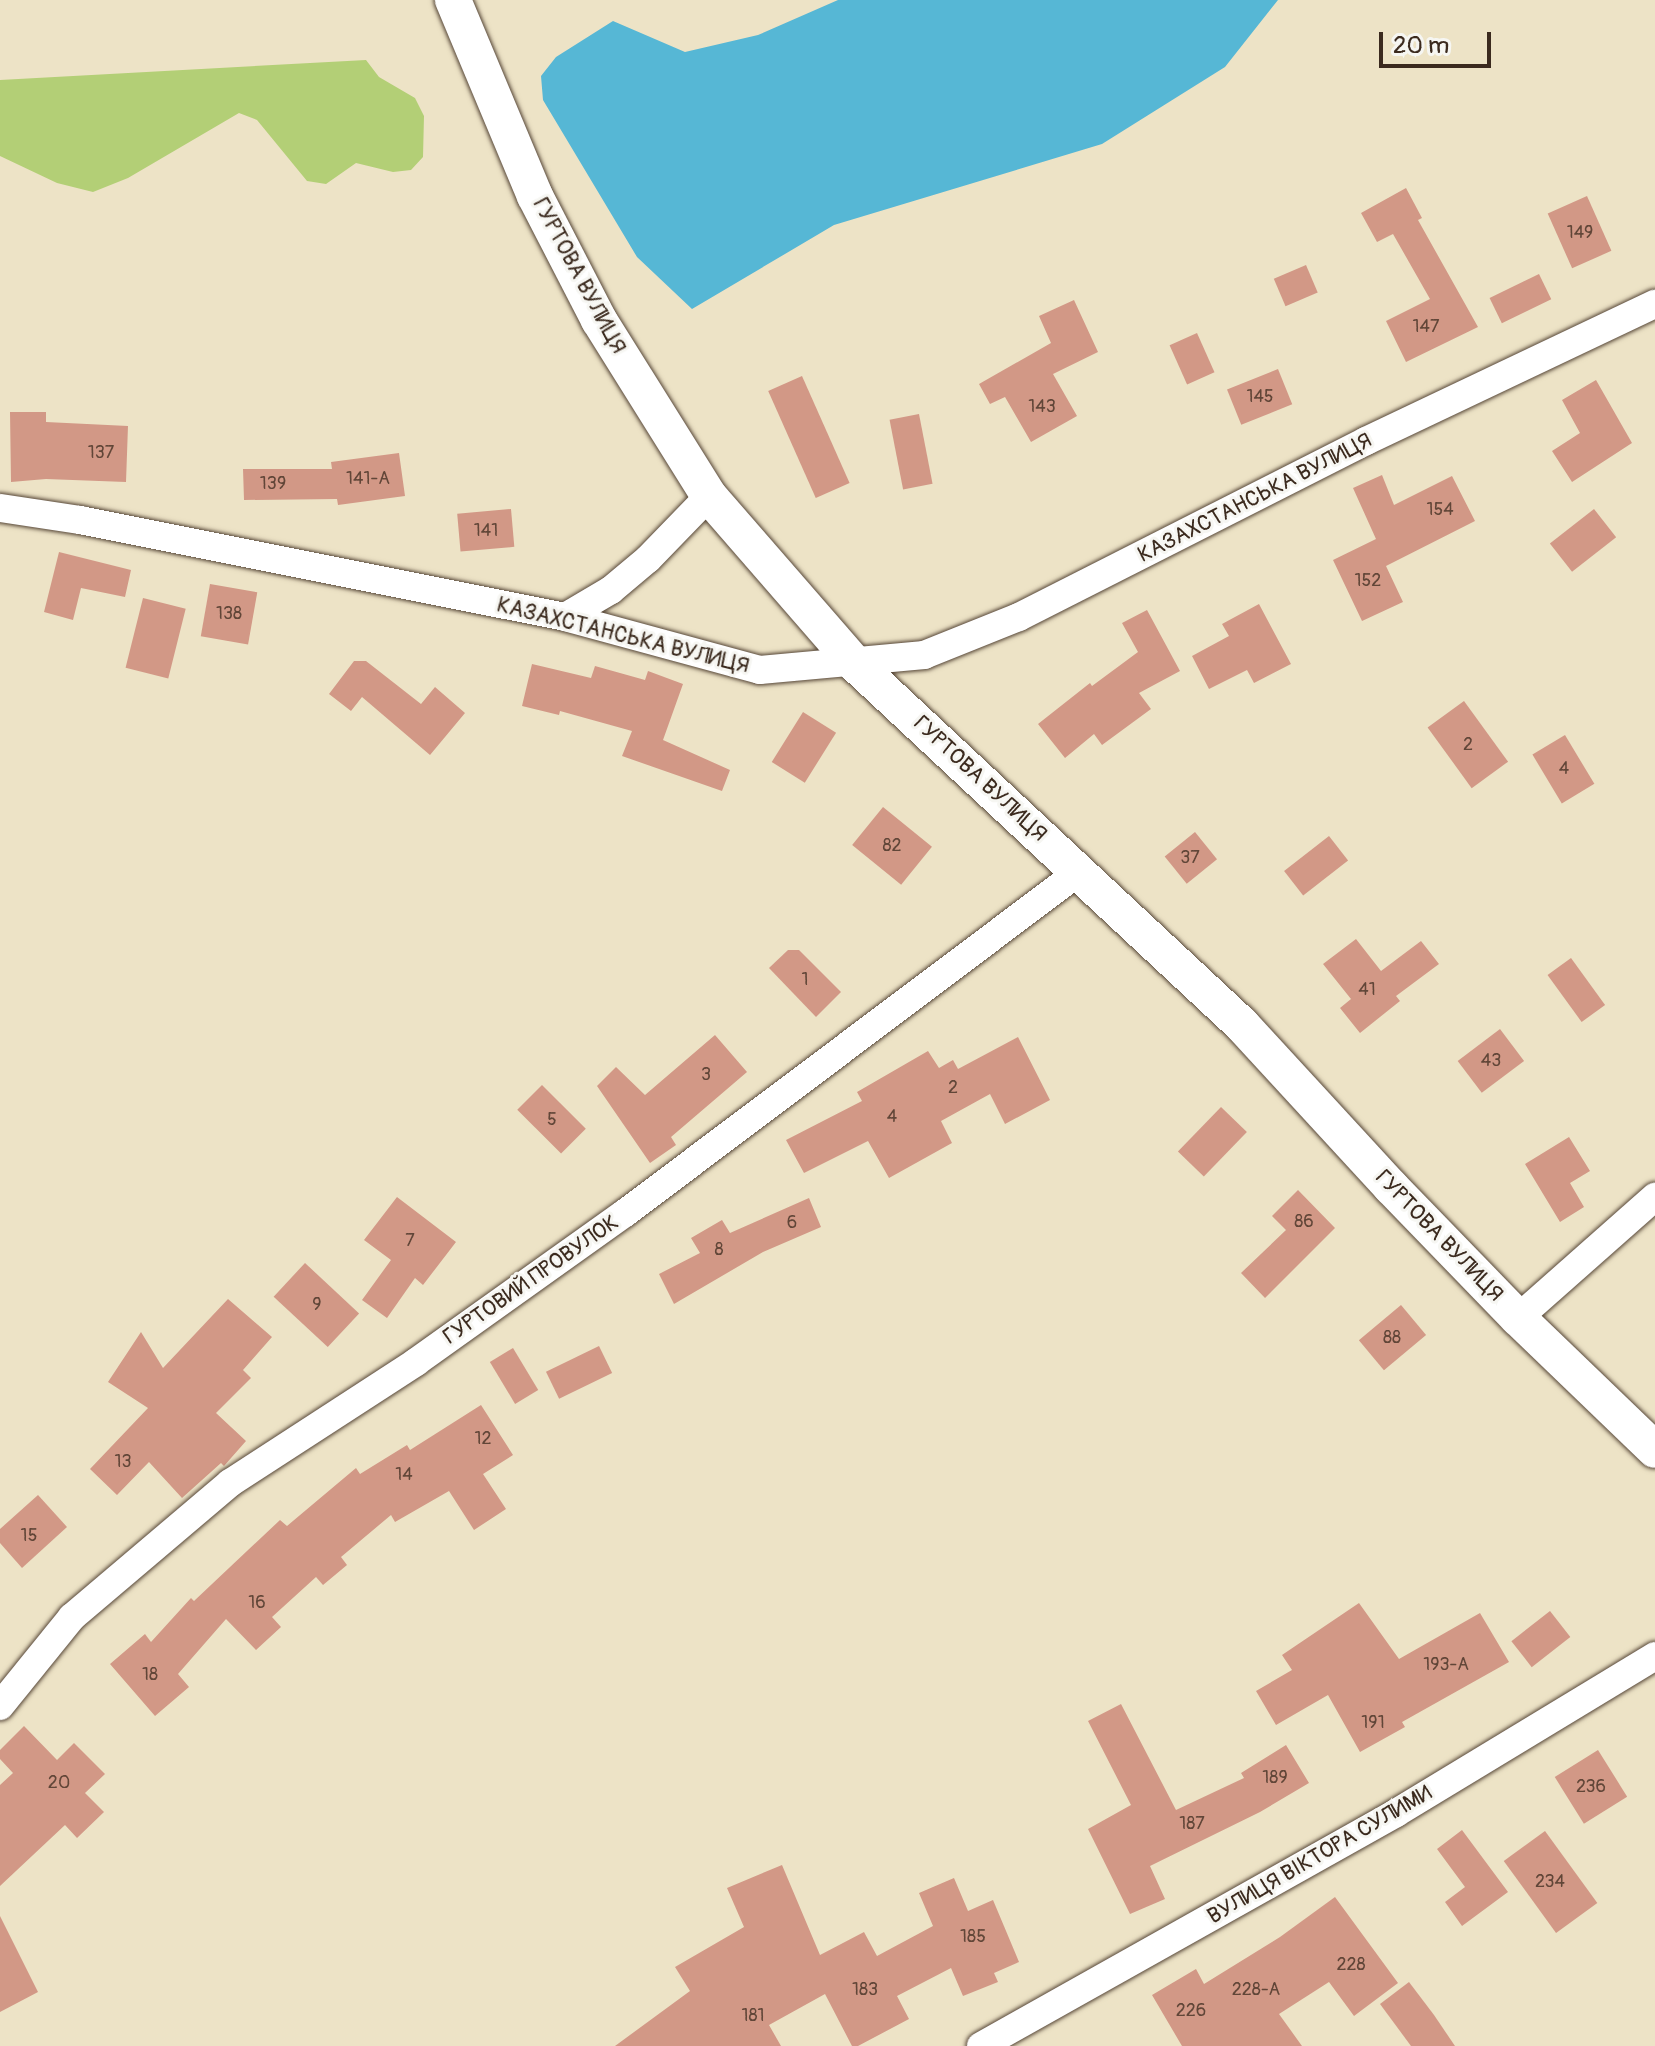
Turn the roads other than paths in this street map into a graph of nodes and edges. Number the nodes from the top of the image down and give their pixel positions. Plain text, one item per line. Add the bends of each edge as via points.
1 (453, 0) edge
2 (1655, 304) edge
3 (709, 496) junction
4 (0, 508) edge
5 (565, 617) junction
6 (854, 663) junction
7 (1080, 871) junction
8 (1655, 1197) edge
9 (1518, 1318) junction
10 (1655, 1450) edge
11 (1655, 1656) edge
12 (0, 1706) edge
13 (981, 2046) edge

1 - 3 street, ГУРТОВА ВУЛИЦЯ via 535,196 599,320
2 - 6 street, КАЗАХСТАНСЬКА ВУЛИЦЯ via 1366,441 1019,617 924,655
3 - 5 street via 648,559 611,590
3 - 6 street, ГУРТОВА ВУЛИЦЯ
4 - 5 street, КАЗАХСТАНСЬКА ВУЛИЦЯ
5 - 6 street, КАЗАХСТАНСЬКА ВУЛИЦЯ via 760,670
6 - 7 street, ГУРТОВА ВУЛИЦЯ
7 - 9 street, ГУРТОВА ВУЛИЦЯ via 1242,1025
7 - 12 street, ГУРТОВИЙ ПРОВУЛОК via 625,1213 416,1362 230,1483 72,1617
8 - 9 street
9 - 10 street, ГУРТОВА ВУЛИЦЯ
11 - 13 street, ВУЛИЦЯ ВІКТОРА СУЛИМИ via 1396,1813

